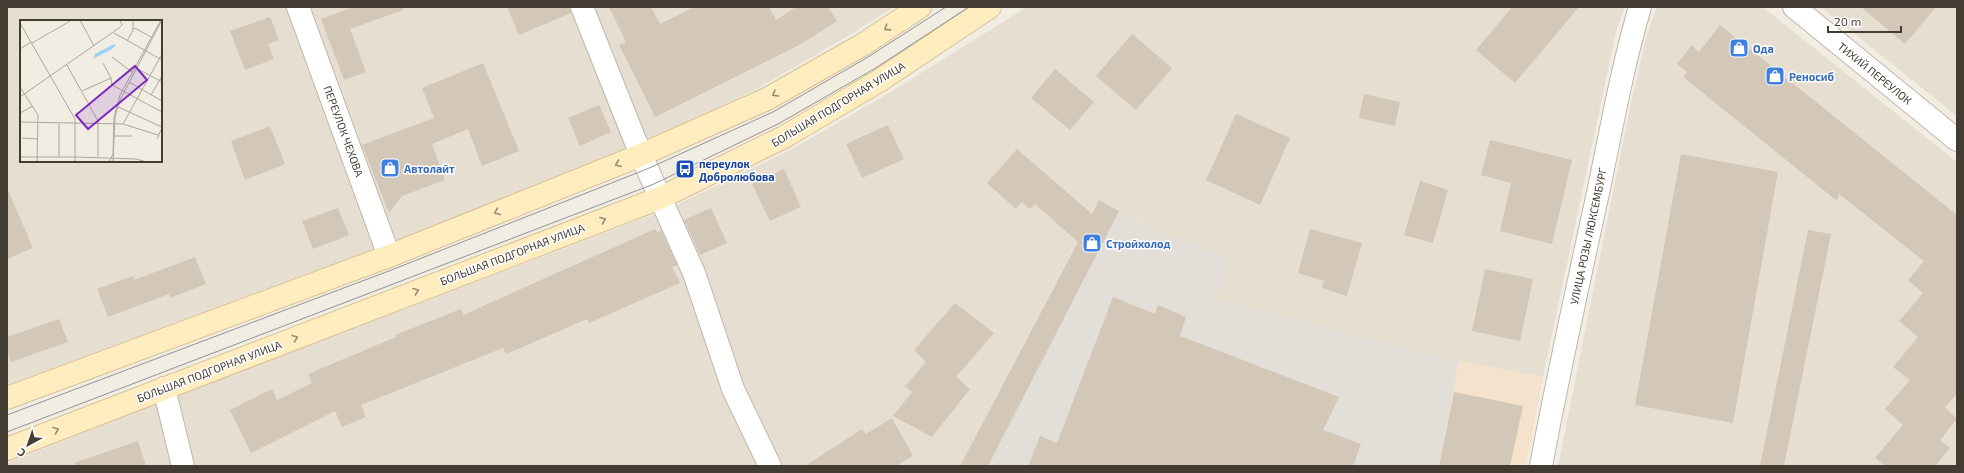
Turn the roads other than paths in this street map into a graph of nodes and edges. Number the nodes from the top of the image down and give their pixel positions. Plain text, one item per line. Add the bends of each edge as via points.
1 (298, 7) edge
2 (582, 7) edge
3 (920, 7) edge
4 (990, 7) edge
5 (1640, 7) edge
6 (1794, 7) edge
7 (1957, 140) edge
8 (641, 155) junction
9 (660, 198) junction
10 (389, 256) junction
11 (164, 388) junction
12 (7, 398) edge
13 (7, 450) edge
14 (183, 466) edge
15 (770, 466) edge
16 (1541, 466) edge

1 - 10 street, ПЕРЕУЛОК ЧЕХОВА
2 - 8 street
3 -> 8 main road via 862,45 767,99
4 - 9 main road, БОЛЬШАЯ ПОДГОРНАЯ УЛИЦА via 879,81 784,137
5 - 16 street, УЛИЦА РОЗЫ ЛЮКСЕМБУРГ via 1554,394
6 - 7 street, ТИХИЙ ПЕРЕУЛОК
8 - 9 street
8 -> 10 main road
11 -> 9 main road, БОЛЬШАЯ ПОДГОРНАЯ УЛИЦА
9 - 15 street via 694,272 733,389
10 - 12 main road
13 -> 11 main road, БОЛЬШАЯ ПОДГОРНАЯ УЛИЦА
11 - 14 street

